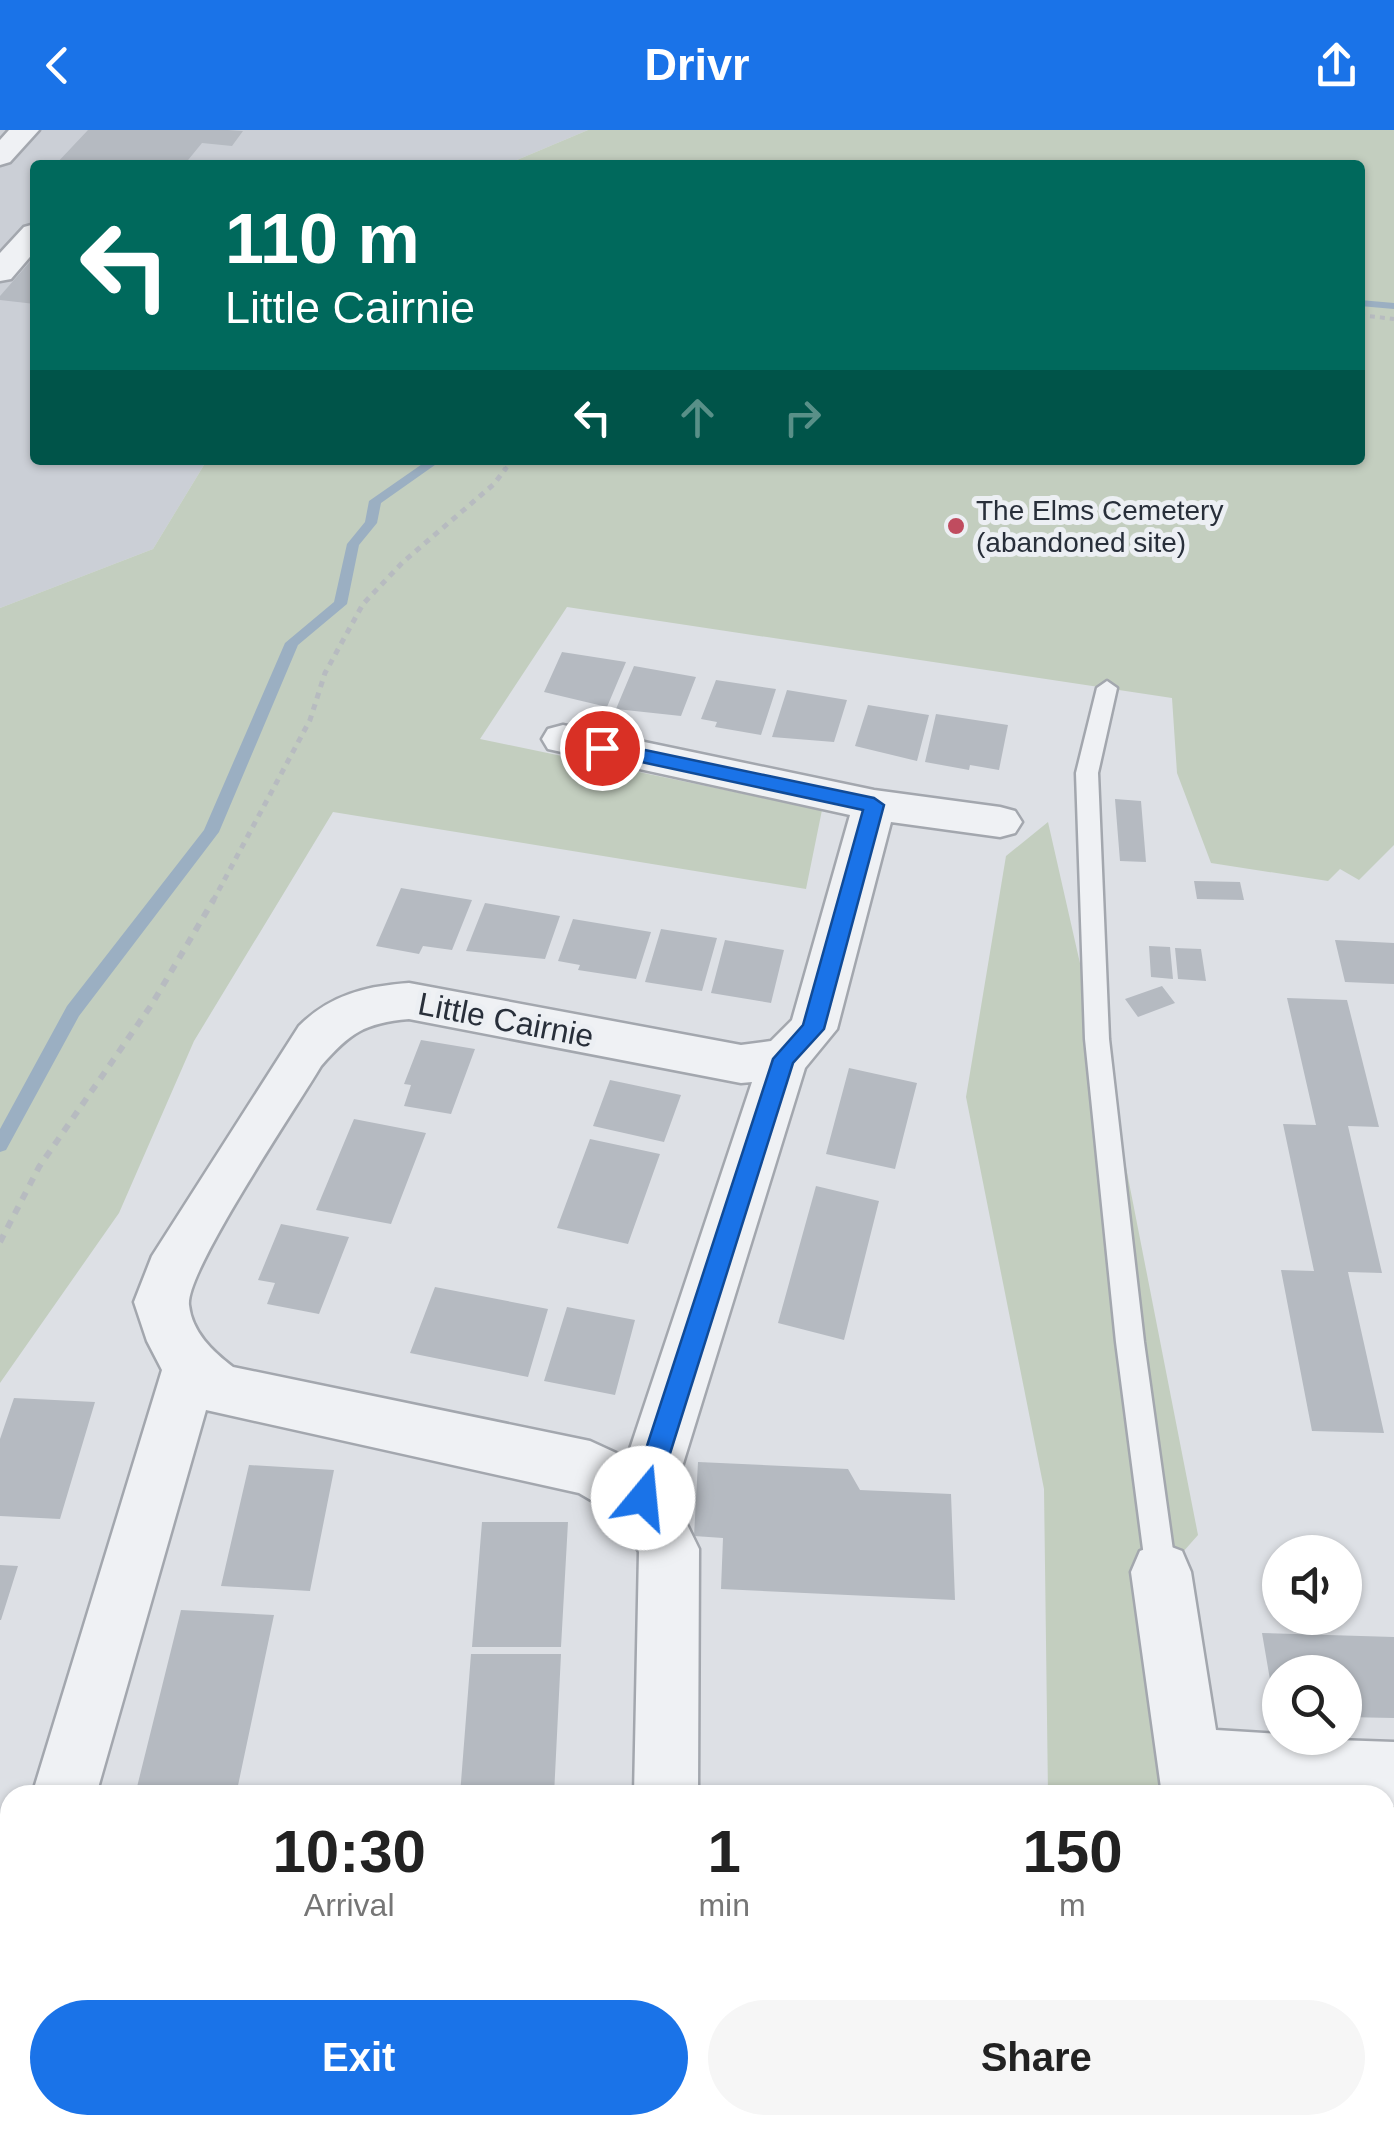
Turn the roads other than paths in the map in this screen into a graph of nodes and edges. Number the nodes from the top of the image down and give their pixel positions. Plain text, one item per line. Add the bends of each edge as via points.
1 (26, 130) edge
2 (0, 156) edge
3 (0, 225) edge
4 (30, 230) edge
5 (30, 237) edge
6 (0, 272) edge
7 (1108, 688) dead end
8 (563, 740) dead end
9 (874, 805) junction
10 (1000, 822) dead end
11 (784, 1059) junction
12 (190, 1367) junction
13 (643, 1498) junction
14 (1161, 1572) joint
15 (1394, 1774) edge
16 (1192, 1778) edge
17 (67, 1785) edge
18 (666, 1785) edge

1 - 2 street
3 - 4 street
5 - 6 street
7 - 14 lane via 1087,773 1097,1039
8 - 9 street
9 - 10 street
9 - 11 street via 813,1029
11 - 12 street, Little Cairnie via 741,1064 409,1000 371,1004 329,1022 178,1256 161,1302
11 - 13 street
12 - 13 street via 218,1389 590,1468
12 - 17 street
13 - 18 street via 669,1549
14 - 16 street
15 - 16 street

